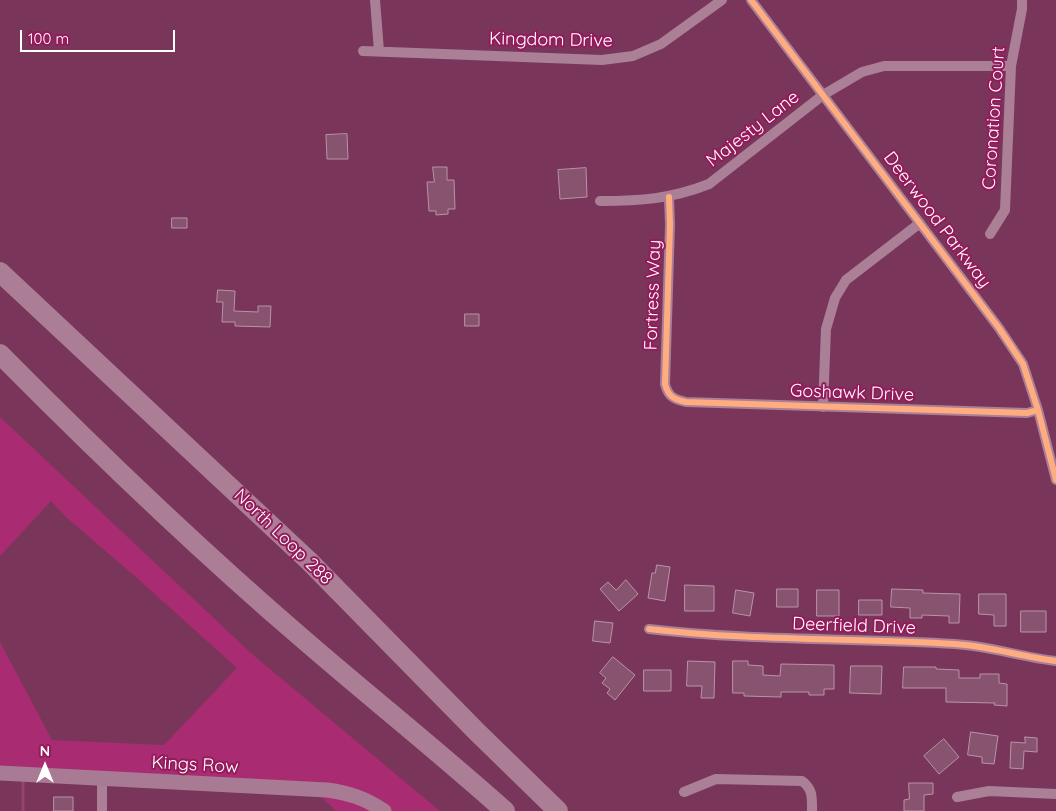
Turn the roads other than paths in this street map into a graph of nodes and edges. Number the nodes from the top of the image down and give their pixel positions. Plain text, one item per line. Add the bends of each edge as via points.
1 (375, 0) edge
2 (722, 0) edge
3 (751, 0) edge
4 (1022, 0) edge
5 (363, 51) dead end
6 (378, 51) junction
7 (1011, 66) junction
8 (823, 95) junction
9 (668, 197) junction
10 (600, 201) dead end
11 (920, 223) junction
12 (990, 234) dead end
13 (0, 272) edge
14 (0, 354) edge
15 (667, 394) joint
16 (823, 407) junction
17 (1038, 410) junction
18 (1056, 480) edge
19 (649, 629) dead end
20 (1056, 661) edge
21 (0, 773) edge
22 (102, 778) junction
23 (684, 792) dead end
24 (1056, 794) edge
25 (957, 796) dead end
26 (102, 811) edge
27 (384, 811) edge
28 (505, 811) edge
29 (558, 811) edge
30 (812, 811) edge

1 - 6 street
2 - 6 street, Kingdom Drive via 661,44 633,56 602,60
3 - 8 street, Deerwood Parkway
4 - 7 street, Coronation Court
5 - 6 street, Kingdom Drive
7 - 8 street, Majesty Lane via 884,66 862,72
7 - 12 street, Coronation Court via 1005,210
8 - 9 street, Majesty Lane via 709,184
8 - 11 street, Deerwood Parkway
9 - 10 street, Majesty Lane
9 - 15 street, Fortress Way
11 - 16 street via 846,280 835,298 826,329
11 - 17 street, Deerwood Parkway via 1023,364
13 - 29 highway, North Loop 288 via 310,561
14 - 28 highway via 108,463 215,562
15 - 16 street, Goshawk Drive via 686,402
16 - 17 street, Goshawk Drive via 1027,413
17 - 18 street, Deerwood Parkway
19 - 20 street, Deerfield Drive via 784,639 957,644
21 - 22 street, Kings Row
22 - 26 street
22 - 27 street, Kings Row via 334,791 362,797
23 - 30 street via 716,778 802,781 810,788
24 - 25 street via 989,791

